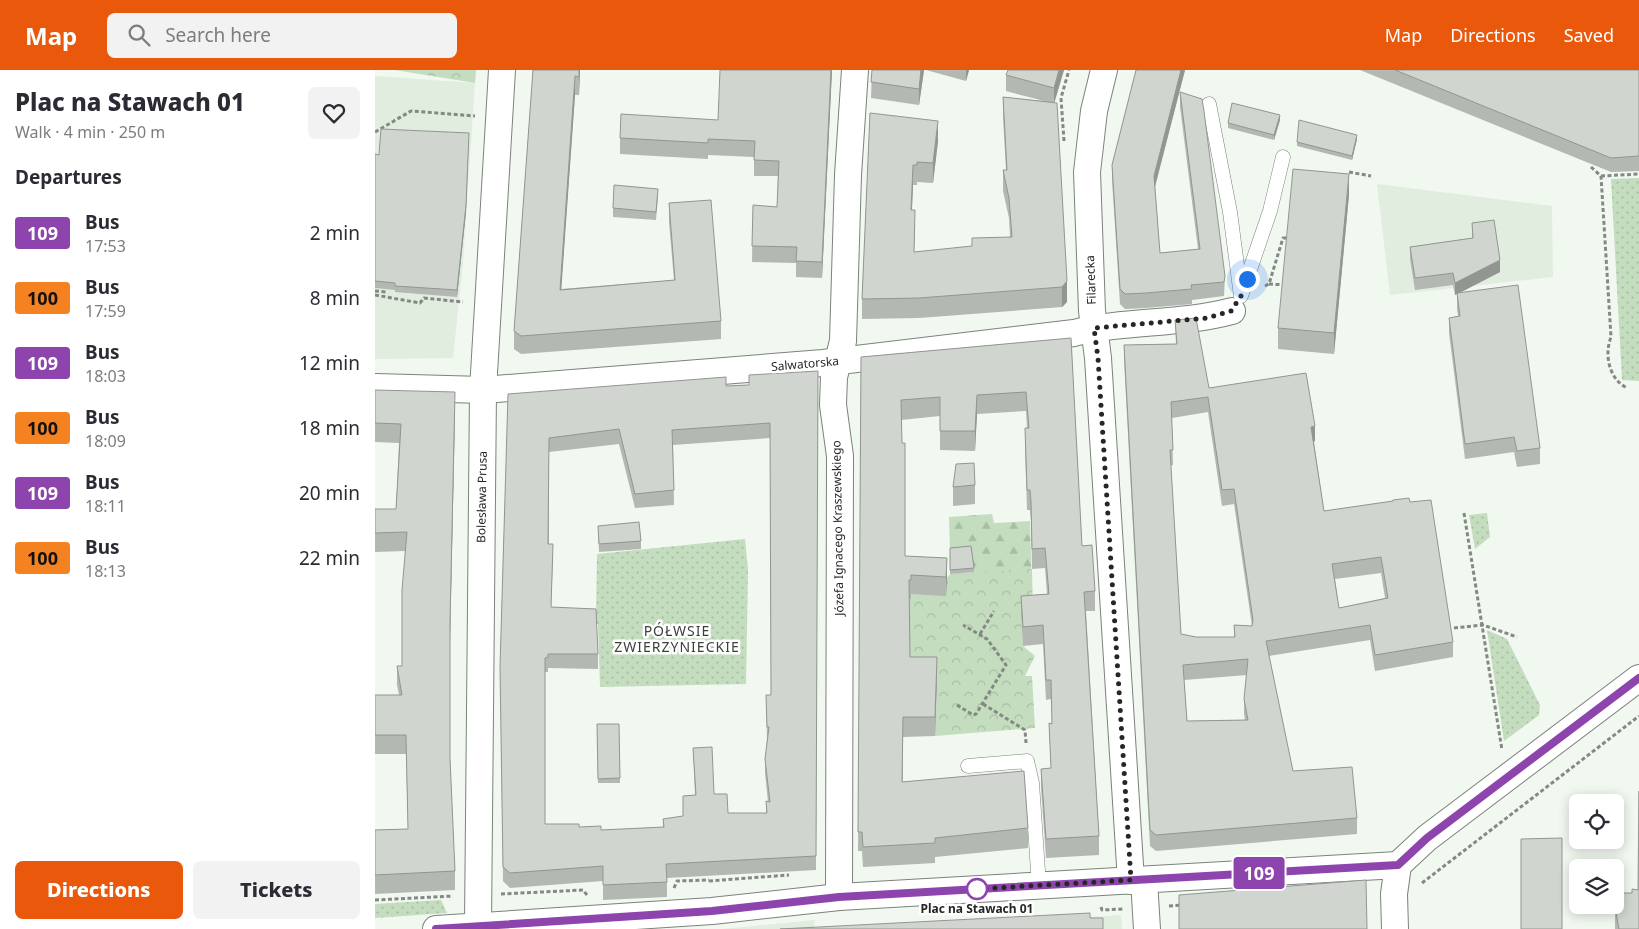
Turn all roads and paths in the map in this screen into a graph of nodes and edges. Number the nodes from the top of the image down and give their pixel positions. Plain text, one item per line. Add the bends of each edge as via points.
1 (502, 70) edge
2 (855, 70) edge
3 (1104, 70) edge
4 (1209, 104) dead end
5 (481, 117) dead end
6 (375, 132) edge
7 (1283, 157) dead end
8 (1591, 167) edge
9 (1349, 172) edge
10 (1639, 174) edge
11 (1371, 176) dead end
12 (1601, 176) junction
13 (1269, 284) dead end
14 (1289, 285) edge
15 (375, 291) edge
16 (386, 292) edge
17 (375, 295) edge
18 (466, 302) dead end
19 (1236, 303) junction
20 (1094, 328) junction
21 (839, 361) junction
22 (375, 388) edge
23 (1627, 388) dead end
24 (483, 390) junction
25 (1464, 513) dead end
26 (994, 610) dead end
27 (963, 625) dead end
28 (1483, 625) junction
29 (1454, 628) dead end
30 (980, 634) junction
31 (1517, 637) dead end
32 (1639, 678) edge
33 (983, 704) junction
34 (957, 705) dead end
35 (1639, 716) edge
36 (1502, 750) dead end
37 (1027, 761) junction
38 (968, 766) dead end
39 (1398, 865) junction
40 (792, 875) edge
41 (1138, 880) junction
42 (1418, 885) dead end
43 (709, 886) dead end
44 (1039, 886) junction
45 (461, 896) dead end
46 (839, 897) junction
47 (375, 900) edge
48 (1189, 904) edge
49 (1170, 906) dead end
50 (669, 921) edge
51 (478, 925) junction
52 (436, 929) edge
53 (1147, 929) edge
54 (1395, 929) edge

1 - 24 street, Bolesława Prusa
2 - 21 street, Józefa Ignacego Kraszewskiego via 843,341
3 - 20 street, Filarecka via 1094,111 1087,172
4 - 19 lane via 1230,212
5 - 6 path via 411,111
7 - 19 lane via 1270,211
8 - 12 path
9 - 11 path
10 - 12 path
12 - 23 path via 1611,373 1619,384
13 - 14 path
15 - 16 path
17 - 18 path via 420,303 424,296
19 - 20 street, Salwatorska via 1207,318
20 - 21 street, Salwatorska
20 - 41 street, Filarecka
21 - 24 street, Salwatorska
21 - 46 street, Józefa Ignacego Kraszewskiego via 834,377 833,406 840,456
22 - 24 street, Salwatorska
24 - 51 street, Bolesława Prusa
25 - 28 path
26 - 30 path
27 - 30 path
28 - 29 path
28 - 31 path
28 - 36 path
30 - 33 path via 1006,665
32 - 39 street via 1427,838
33 - 34 path via 973,715
33 - 37 path via 1025,730
35 - 42 path
37 - 38 lane
37 - 44 lane via 1032,783
39 - 41 street
39 - 54 street via 1394,894
40 - 43 path via 709,880
41 - 44 street
41 - 53 street, Filarecka
44 - 46 street
45 - 47 path
46 - 50 street
48 - 49 path
50 - 51 street
51 - 52 street

